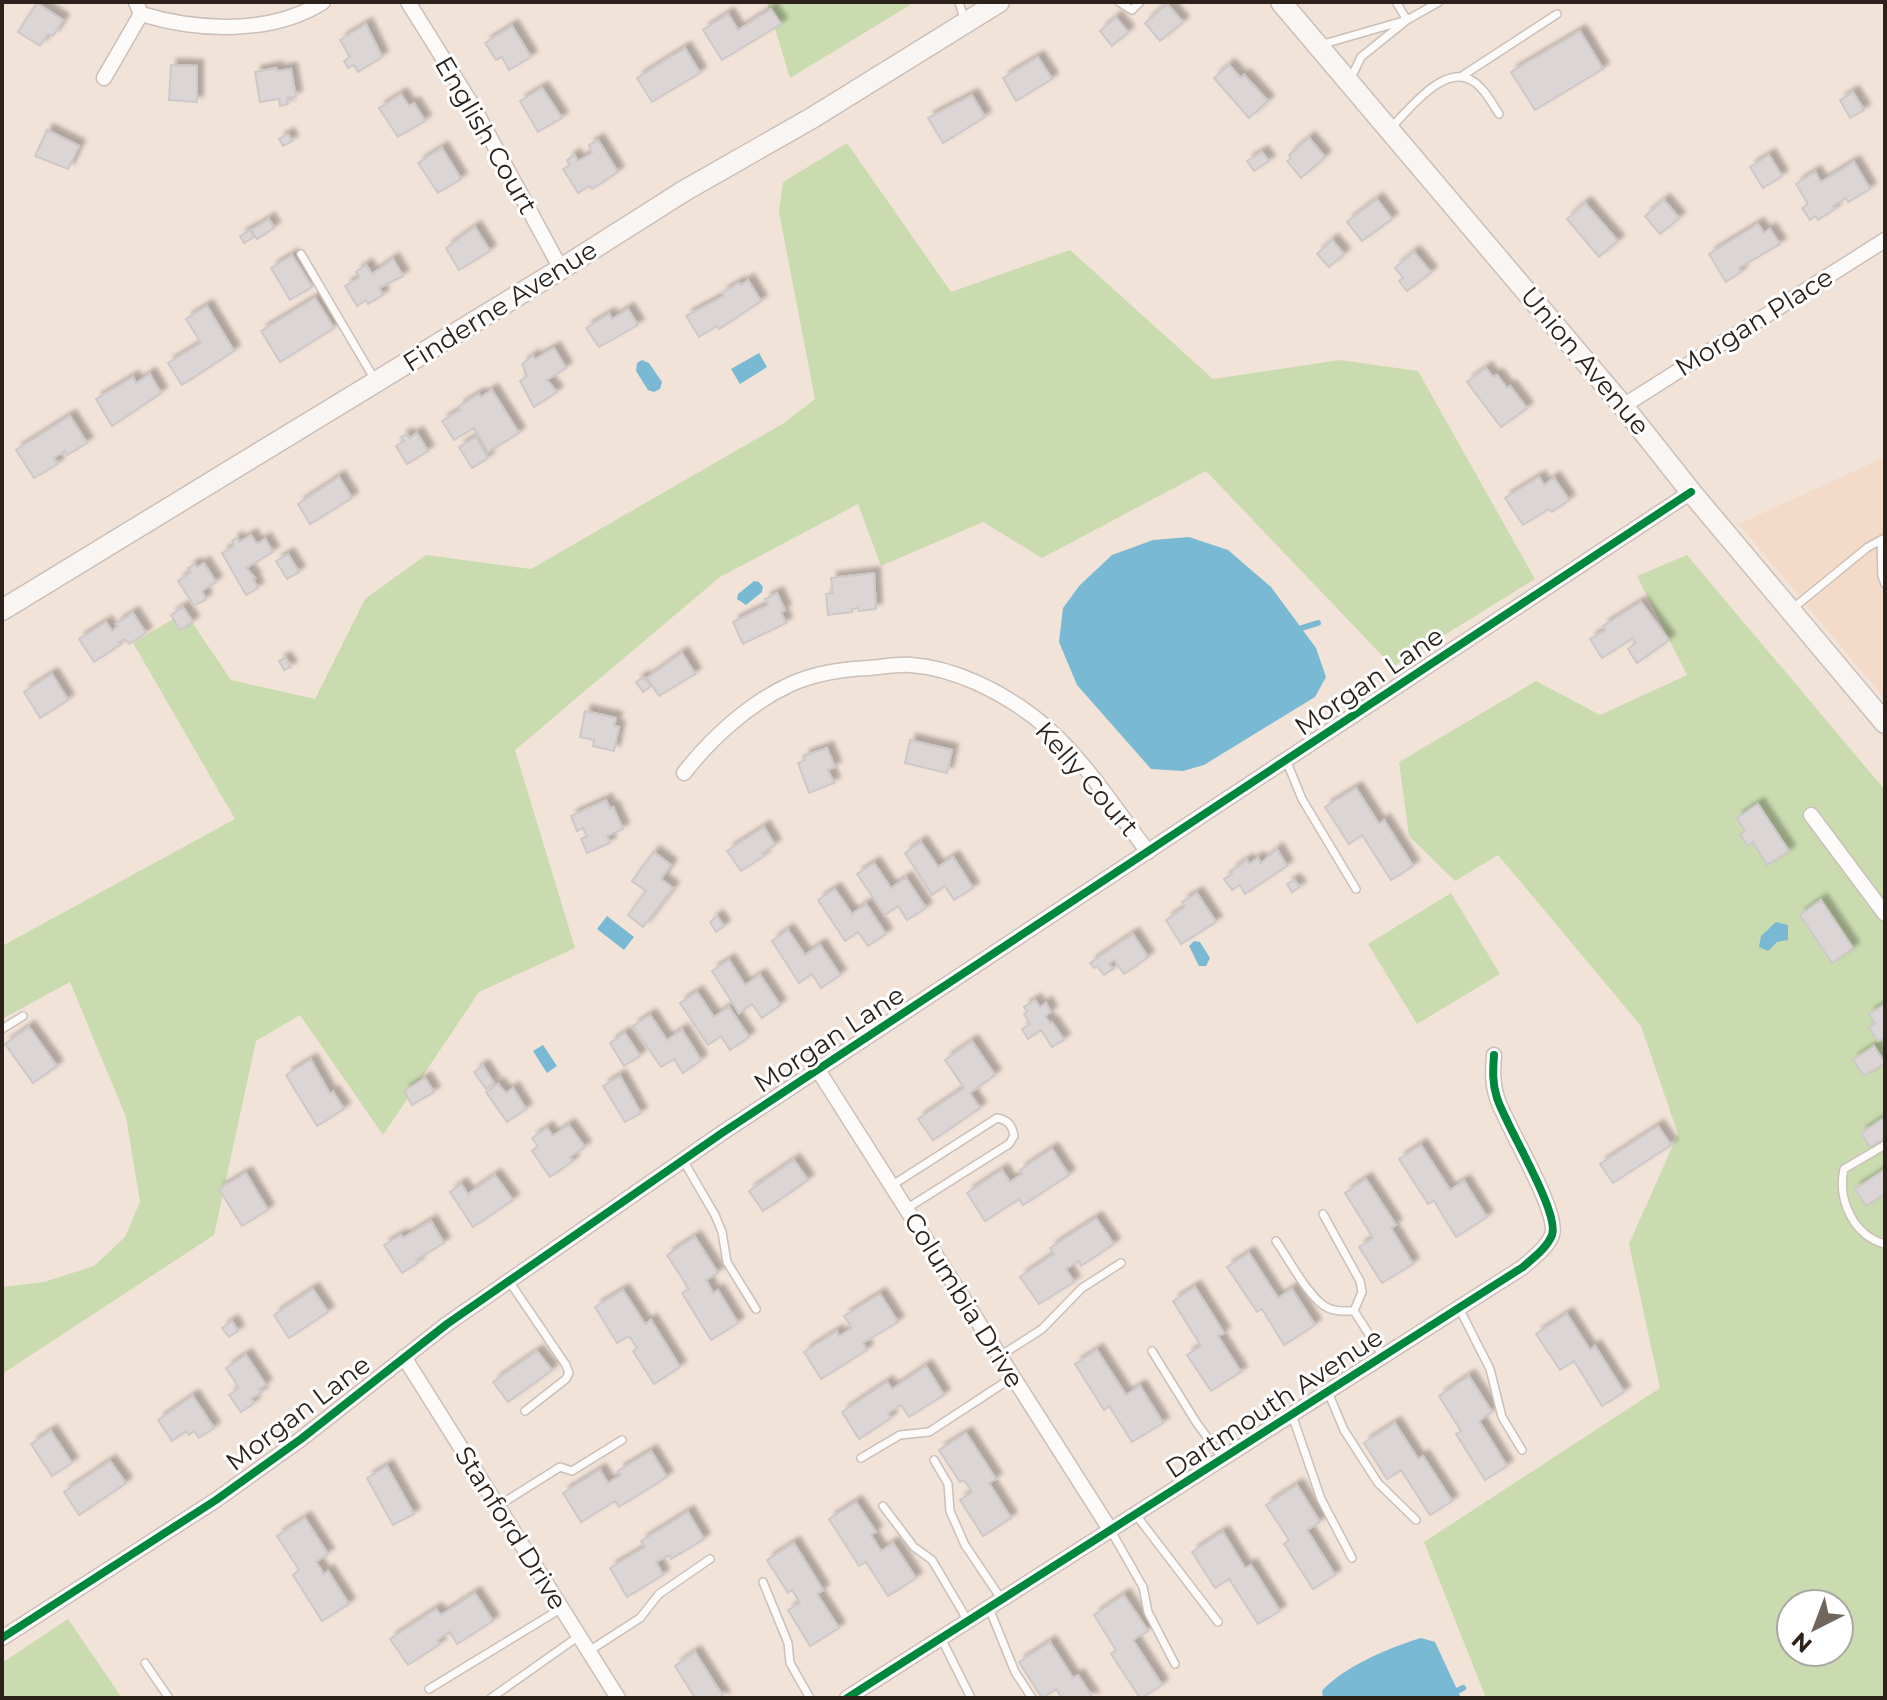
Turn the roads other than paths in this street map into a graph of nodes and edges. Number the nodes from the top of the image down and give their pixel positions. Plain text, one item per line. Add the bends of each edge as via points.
1 (323, 2) edge
2 (408, 2) edge
3 (959, 2) edge
4 (1119, 2) edge
5 (1140, 2) edge
6 (1281, 2) edge
7 (1396, 2) edge
8 (1439, 2) edge
9 (991, 4) edge
10 (138, 8) edge
11 (1557, 14) dead end
12 (1407, 20) junction
13 (965, 23) junction
14 (1318, 46) junction
15 (1462, 76) junction
16 (104, 78) dead end
17 (1349, 82) junction
18 (1499, 114) dead end
19 (1390, 130) junction
20 (1885, 240) edge
21 (301, 254) dead end
22 (561, 269) junction
23 (376, 382) junction
24 (1623, 406) junction
25 (1691, 492) junction
26 (1883, 539) edge
27 (1885, 584) edge
28 (2, 610) edge
29 (1790, 610) junction
30 (1885, 723) edge
31 (1286, 760) junction
32 (684, 773) dead end
33 (1811, 815) dead end
34 (1148, 852) junction
35 (1356, 889) dead end
36 (1885, 914) edge
37 (23, 1016) dead end
38 (2, 1029) edge
39 (1494, 1055) dead end
40 (818, 1070) junction
41 (1885, 1145) edge
42 (683, 1160) junction
43 (891, 1186) junction
44 (906, 1209) junction
45 (1323, 1214) dead end
46 (1276, 1241) dead end
47 (1885, 1244) edge
48 (1121, 1263) dead end
49 (509, 1281) junction
50 (1459, 1308) junction
51 (756, 1309) dead end
52 (1354, 1311) junction
53 (1152, 1351) dead end
54 (1000, 1356) junction
55 (1383, 1356) junction
56 (404, 1357) junction
57 (1013, 1377) junction
58 (1328, 1392) junction
59 (525, 1411) dead end
60 (1292, 1415) junction
61 (622, 1440) dead end
62 (1522, 1450) dead end
63 (861, 1458) dead end
64 (1223, 1459) junction
65 (934, 1460) dead end
66 (498, 1506) junction
67 (883, 1506) dead end
68 (1136, 1515) junction
69 (1416, 1520) dead end
70 (1111, 1531) junction
71 (1352, 1558) dead end
72 (710, 1559) dead end
73 (763, 1582) dead end
74 (996, 1604) junction
75 (562, 1608) junction
76 (968, 1621) junction
77 (1218, 1622) dead end
78 (579, 1636) junction
79 (2, 1638) edge
80 (941, 1638) junction
81 (589, 1651) junction
82 (145, 1663) dead end
83 (1175, 1664) dead end
84 (429, 1689) dead end
85 (169, 1698) edge
86 (491, 1698) edge
87 (618, 1698) edge
88 (810, 1698) edge
89 (847, 1698) edge
90 (971, 1698) edge
91 (1032, 1698) edge

1 - 10 street via 296,15 246,26 163,20
2 - 22 street, English Court via 474,108
3 - 13 lane
4 - 5 lane via 1132,10
6 - 14 main road, Union Avenue
7 - 12 lane
8 - 12 lane
9 - 13 main road, Finderne Avenue
10 - 16 street
11 - 15 lane
12 - 14 lane
12 - 17 lane via 1361,57
13 - 22 main road, Finderne Avenue
14 - 17 main road, Union Avenue
15 - 18 lane via 1480,86
15 - 19 lane via 1447,78 1425,93
17 - 19 main road, Union Avenue
19 - 24 main road, Union Avenue
20 - 24 street, Morgan Place
21 - 23 lane
22 - 23 main road, Finderne Avenue
23 - 28 main road, Finderne Avenue
24 - 25 main road, Union Avenue
25 - 29 main road, Union Avenue
25 - 31 street, Morgan Lane
26 - 27 lane
26 - 29 lane
29 - 30 main road, Union Avenue
31 - 34 street, Morgan Lane
31 - 35 lane via 1302,799
32 - 34 street, Kelly Court via 742,714 789,685 848,669 912,665 962,677 1036,718 1088,772
33 - 36 street
34 - 40 street, Morgan Lane
37 - 38 lane
39 - 50 street, Dartmouth Avenue via 1496,1096 1551,1211 1552,1234 1523,1267
40 - 42 street, Morgan Lane
40 - 43 street, Columbia Drive
41 - 47 lane via 1844,1169 1841,1182 1854,1222
42 - 49 street, Morgan Lane
42 - 51 lane via 715,1215 727,1262
43 - 44 street, Columbia Drive
43 - 44 lane via 997,1118 1012,1128 1009,1144
44 - 54 street, Columbia Drive
45 - 52 lane via 1360,1281 1362,1292
46 - 52 lane via 1326,1308
48 - 54 lane via 1082,1288 1042,1329
49 - 56 street, Morgan Lane
49 - 59 lane via 569,1373
50 - 55 street, Dartmouth Avenue
50 - 62 lane via 1490,1369 1502,1417
52 - 55 lane
53 - 64 lane
54 - 57 street, Columbia Drive
55 - 58 street, Dartmouth Avenue
56 - 66 street, Stanford Drive
56 - 79 street, Morgan Lane via 216,1500
57 - 63 lane via 929,1432 900,1435
57 - 70 street, Columbia Drive
58 - 60 street, Dartmouth Avenue
58 - 69 lane via 1344,1430 1378,1483
60 - 64 street, Dartmouth Avenue
60 - 71 lane via 1321,1499
61 - 66 lane via 572,1471 560,1467
64 - 68 street, Dartmouth Avenue
65 - 74 lane via 948,1484 950,1511
66 - 75 street, Stanford Drive
67 - 76 lane via 914,1547 932,1560
68 - 70 street, Dartmouth Avenue
68 - 77 lane
70 - 74 street, Dartmouth Avenue
70 - 83 lane via 1143,1587 1148,1612
72 - 81 lane via 659,1594 640,1618
73 - 88 lane via 788,1643 790,1663
74 - 76 street, Dartmouth Avenue
74 - 91 lane via 1015,1672
75 - 78 street, Stanford Drive
75 - 84 lane
76 - 80 street, Dartmouth Avenue
78 - 81 street, Stanford Drive
78 - 86 lane
80 - 89 street, Dartmouth Avenue
80 - 90 lane
81 - 87 street, Stanford Drive
82 - 85 lane

